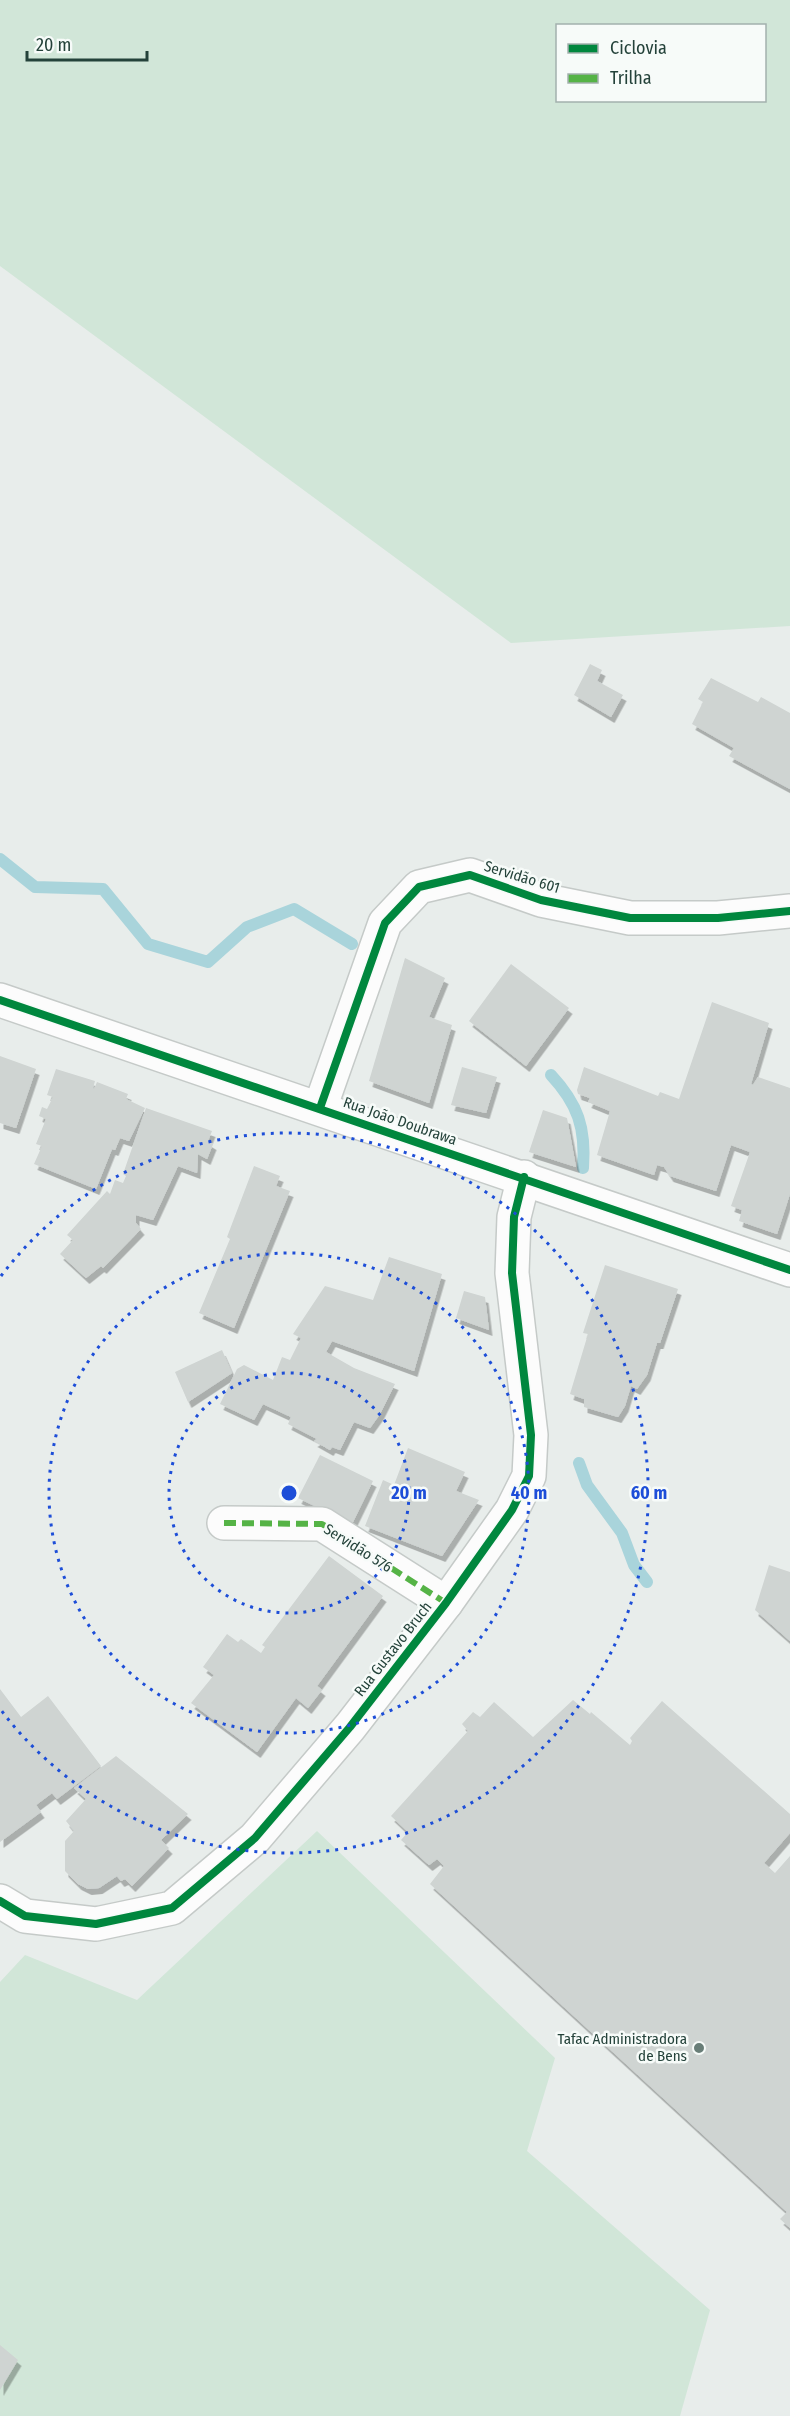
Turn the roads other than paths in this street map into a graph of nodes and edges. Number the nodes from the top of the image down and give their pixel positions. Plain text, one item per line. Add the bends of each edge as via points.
1 (790, 911) edge
2 (0, 1000) edge
3 (320, 1108) junction
4 (524, 1177) junction
5 (790, 1270) edge
6 (224, 1524) dead end
7 (446, 1603) junction
8 (0, 1902) edge

1 - 3 street, Servidão 601 via 718,918 630,918 541,900 470,875 419,887 385,923
2 - 3 street, Rua João Doubrawa
3 - 4 street, Rua João Doubrawa
4 - 5 street, Rua João Doubrawa
4 - 7 street, Rua Gustavo Bruch via 514,1217 512,1273 531,1435 529,1476 512,1510
6 - 7 street, Servidão 576 via 322,1524
7 - 8 street, Rua Gustavo Bruch via 350,1727 255,1838 172,1908 96,1924 25,1916

